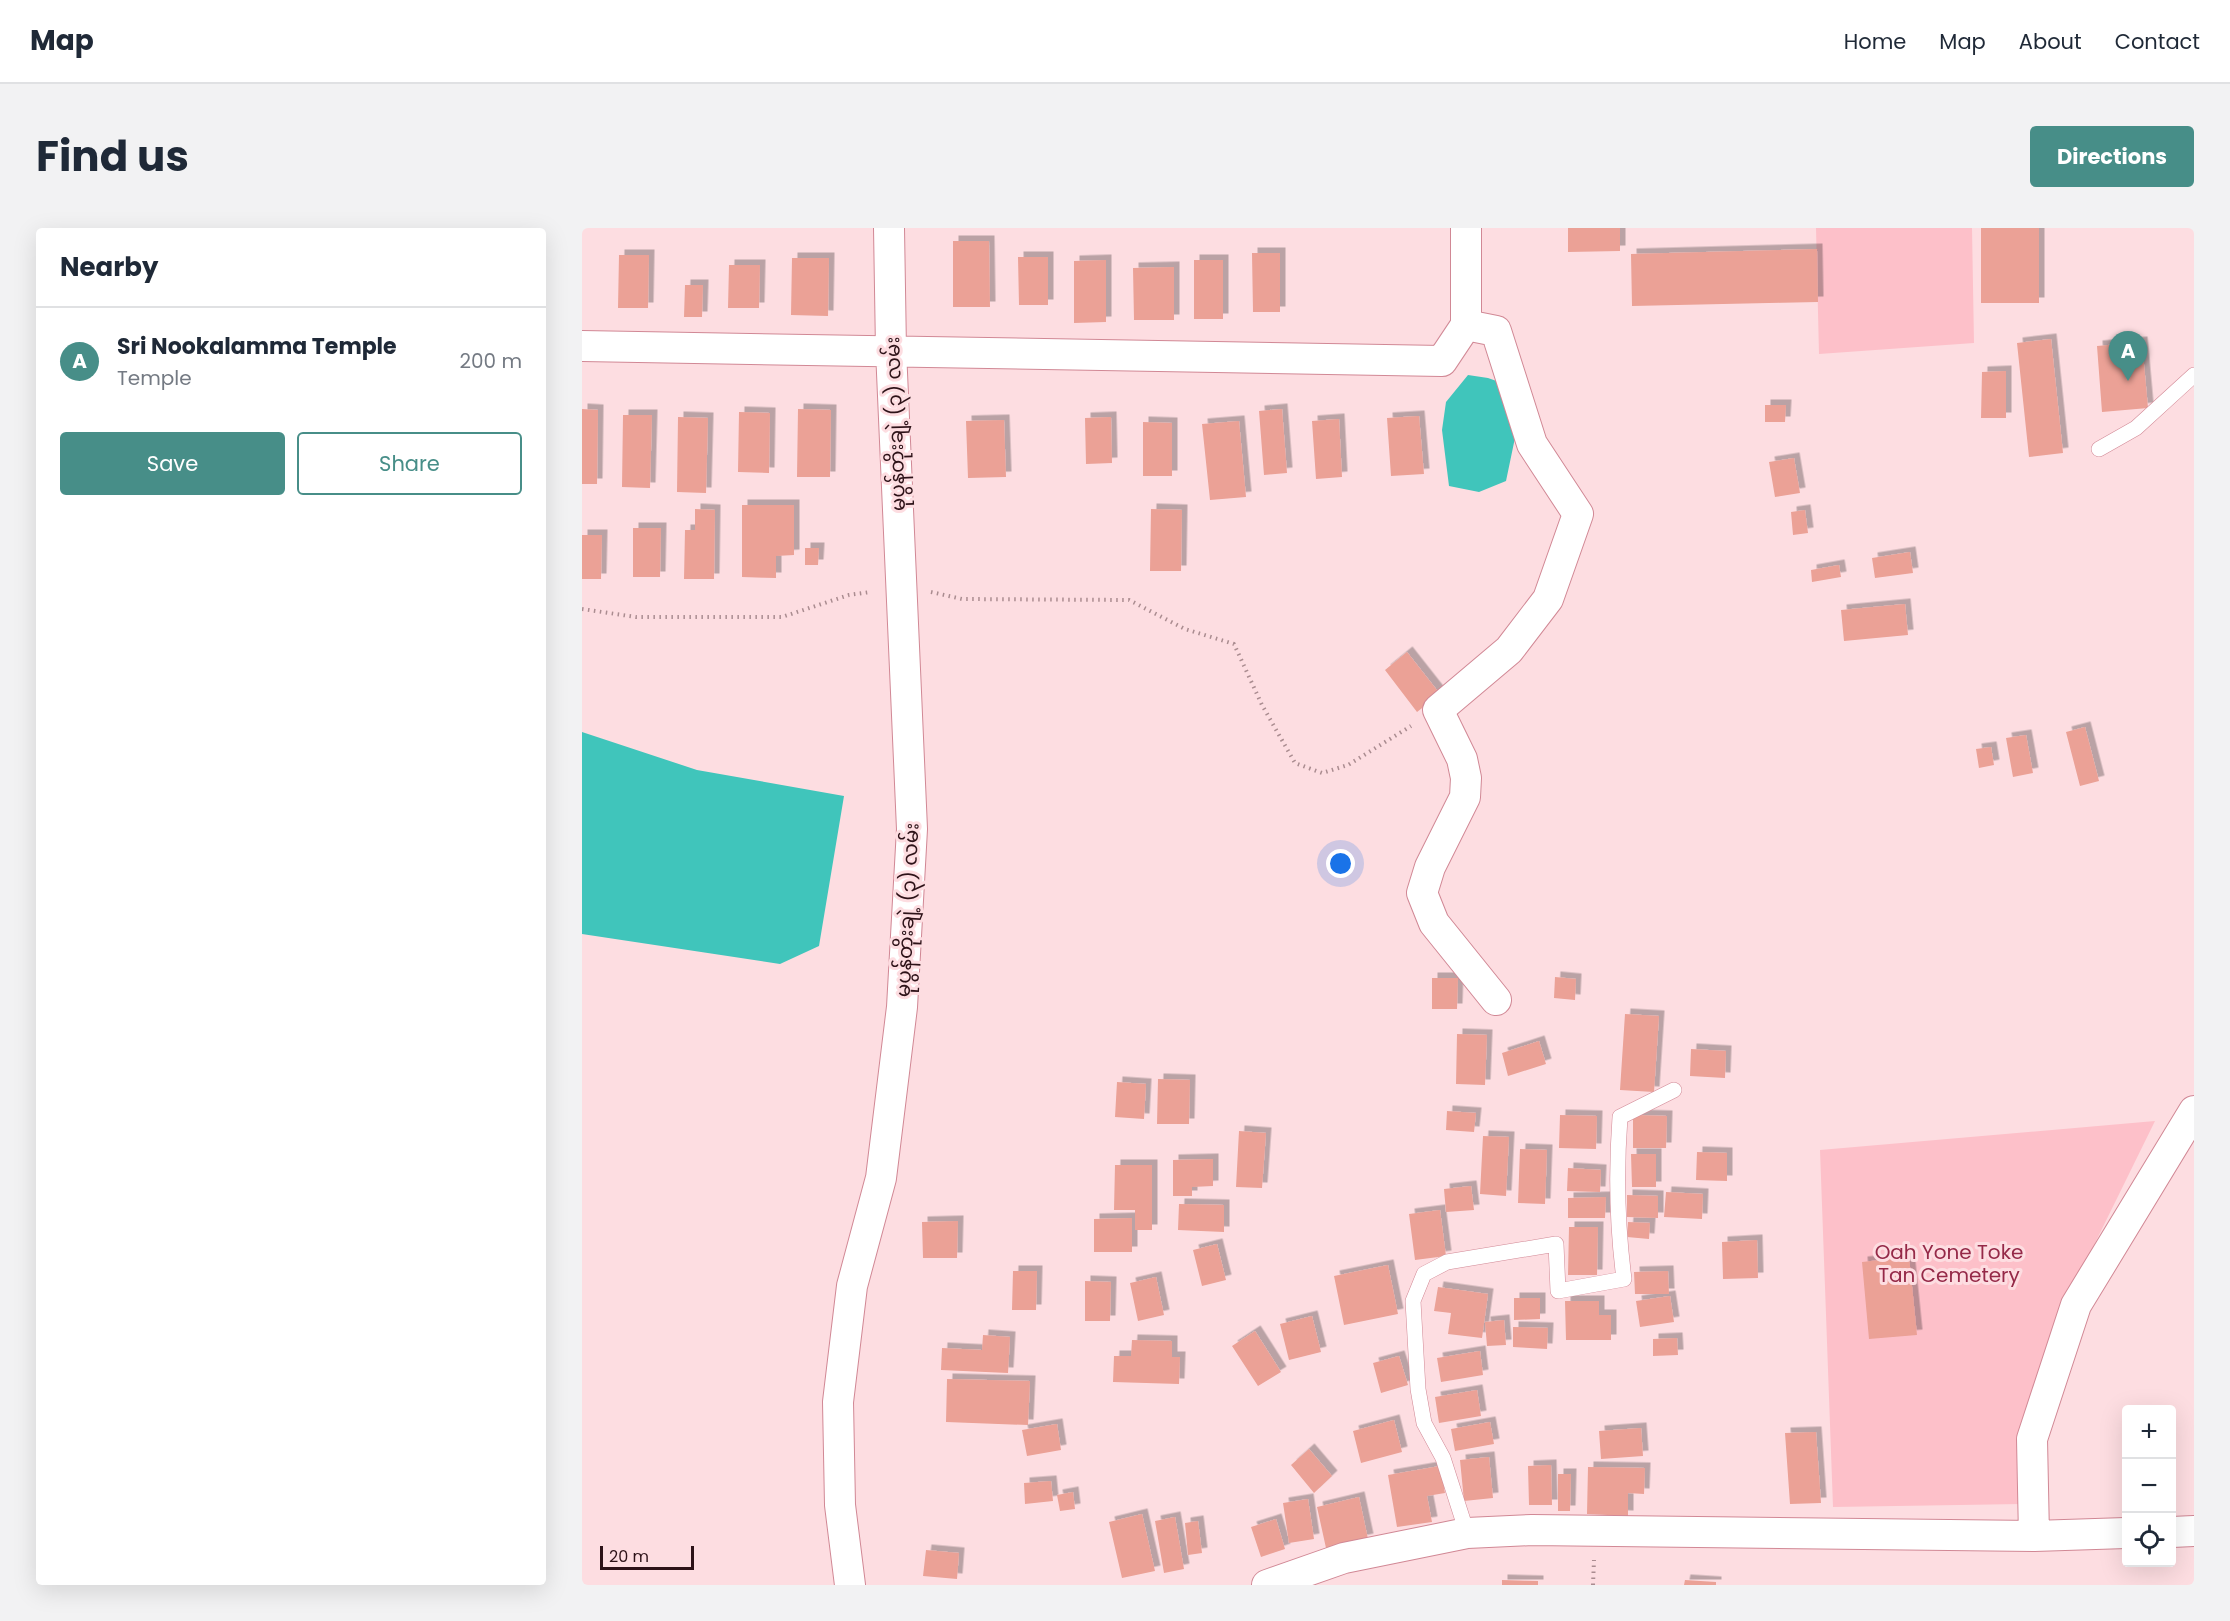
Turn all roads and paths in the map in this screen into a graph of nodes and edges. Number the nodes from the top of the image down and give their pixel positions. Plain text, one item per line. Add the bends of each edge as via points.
1 (889, 228) edge
2 (1467, 228) edge
3 (1466, 325) junction
4 (582, 346) edge
5 (891, 350) junction
6 (2194, 375) edge
7 (2099, 449) dead end
8 (902, 587) junction
9 (582, 609) edge
10 (1438, 710) junction
11 (1496, 1000) dead end
12 (1674, 1090) dead end
13 (2194, 1111) edge
14 (2194, 1531) edge
15 (2176, 1532) edge
16 (1467, 1533) junction
17 (2122, 1533) edge
18 (2034, 1536) junction
19 (850, 1585) edge
20 (1267, 1585) edge

1 - 5 street, မုပွန်တိုးချဲ့ (၃) လမ်း
2 - 3 street
3 - 5 street via 1442,361
3 - 10 street via 1496,331 1532,444 1578,514 1548,599 1509,650
4 - 5 street
5 - 8 street, မုပွန်တိုးချဲ့ (၃) လမ်း
6 - 7 lane via 2136,428
8 - 9 path via 849,595 782,617 636,617
8 - 10 path via 962,599 1129,600 1185,628 1234,644 1295,763 1322,773 1348,765
8 - 19 street, မုပွန်တိုးချဲ့ (၃) လမ်း via 910,853 902,1007 881,1178 852,1286 838,1402 840,1506
10 - 11 street via 1462,759 1465,797 1430,867 1422,893 1434,923
12 - 16 lane via 1620,1117 1616,1163 1624,1279 1558,1291 1556,1244 1447,1262 1424,1274 1413,1301 1418,1389 1424,1423 1443,1458
13 - 18 street via 2076,1305 2032,1439
14 - 15 street
16 - 18 street via 1532,1530
16 - 20 street via 1344,1558
17 - 18 street

